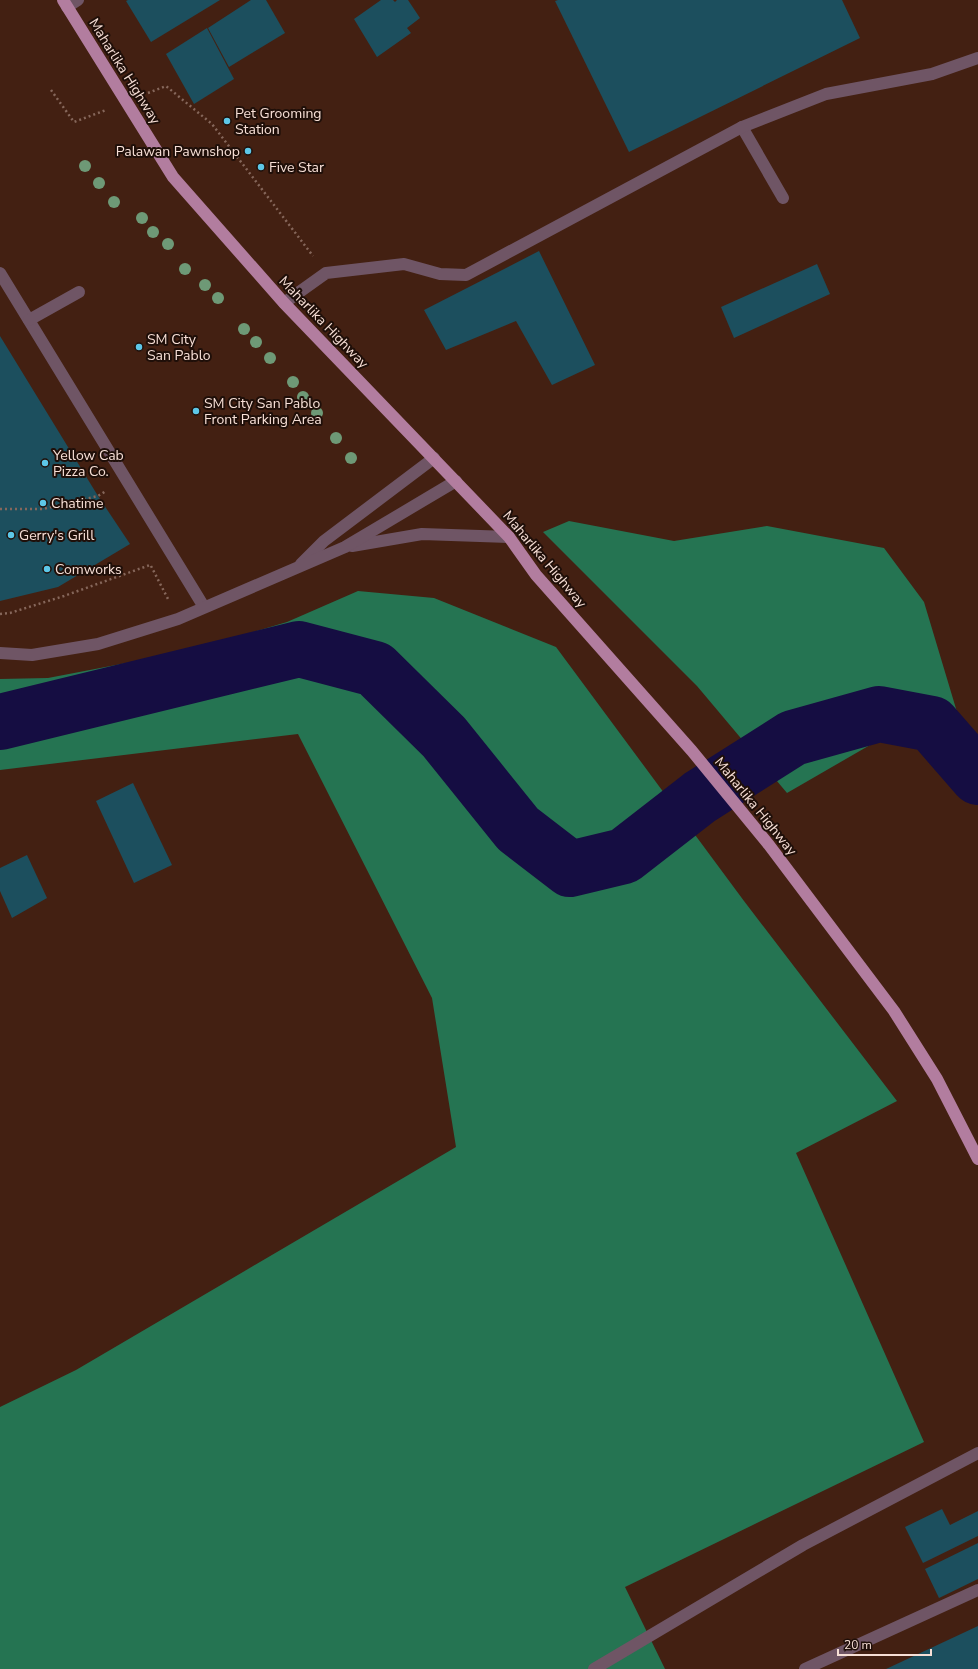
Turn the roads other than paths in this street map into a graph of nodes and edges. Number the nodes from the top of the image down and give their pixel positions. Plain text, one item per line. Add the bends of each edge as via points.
1 (78, 0) edge
2 (65, 3) edge
3 (978, 58) edge
4 (742, 127) junction
5 (783, 198) dead end
6 (0, 273) edge
7 (79, 292) dead end
8 (284, 303) junction
9 (29, 320) junction
10 (434, 458) junction
11 (456, 480) junction
12 (509, 537) junction
13 (345, 547) junction
14 (296, 569) junction
15 (204, 607) junction
16 (0, 654) edge
17 (975, 1146) edge
18 (978, 1159) edge
19 (978, 1452) edge
20 (978, 1590) edge
21 (594, 1669) edge
22 (806, 1669) edge

1 - 2 street
2 - 8 main road, Maharlika Highway via 172,177
3 - 4 street via 932,74 826,94
4 - 5 street
4 - 8 street via 466,275 440,274 404,264 326,273
6 - 9 street
7 - 9 street
8 - 10 main road, Maharlika Highway
9 - 15 street
10 - 11 main road, Maharlika Highway
10 - 14 street via 324,541
11 - 12 main road, Maharlika Highway
11 - 13 street
12 - 13 street via 422,534
12 - 17 main road, Maharlika Highway via 536,575 692,751 769,845 894,1011
13 - 14 street
14 - 15 street
15 - 16 street via 178,619 98,644 32,654
17 - 18 main road, Maharlika Highway
19 - 21 street via 803,1545
20 - 22 street

